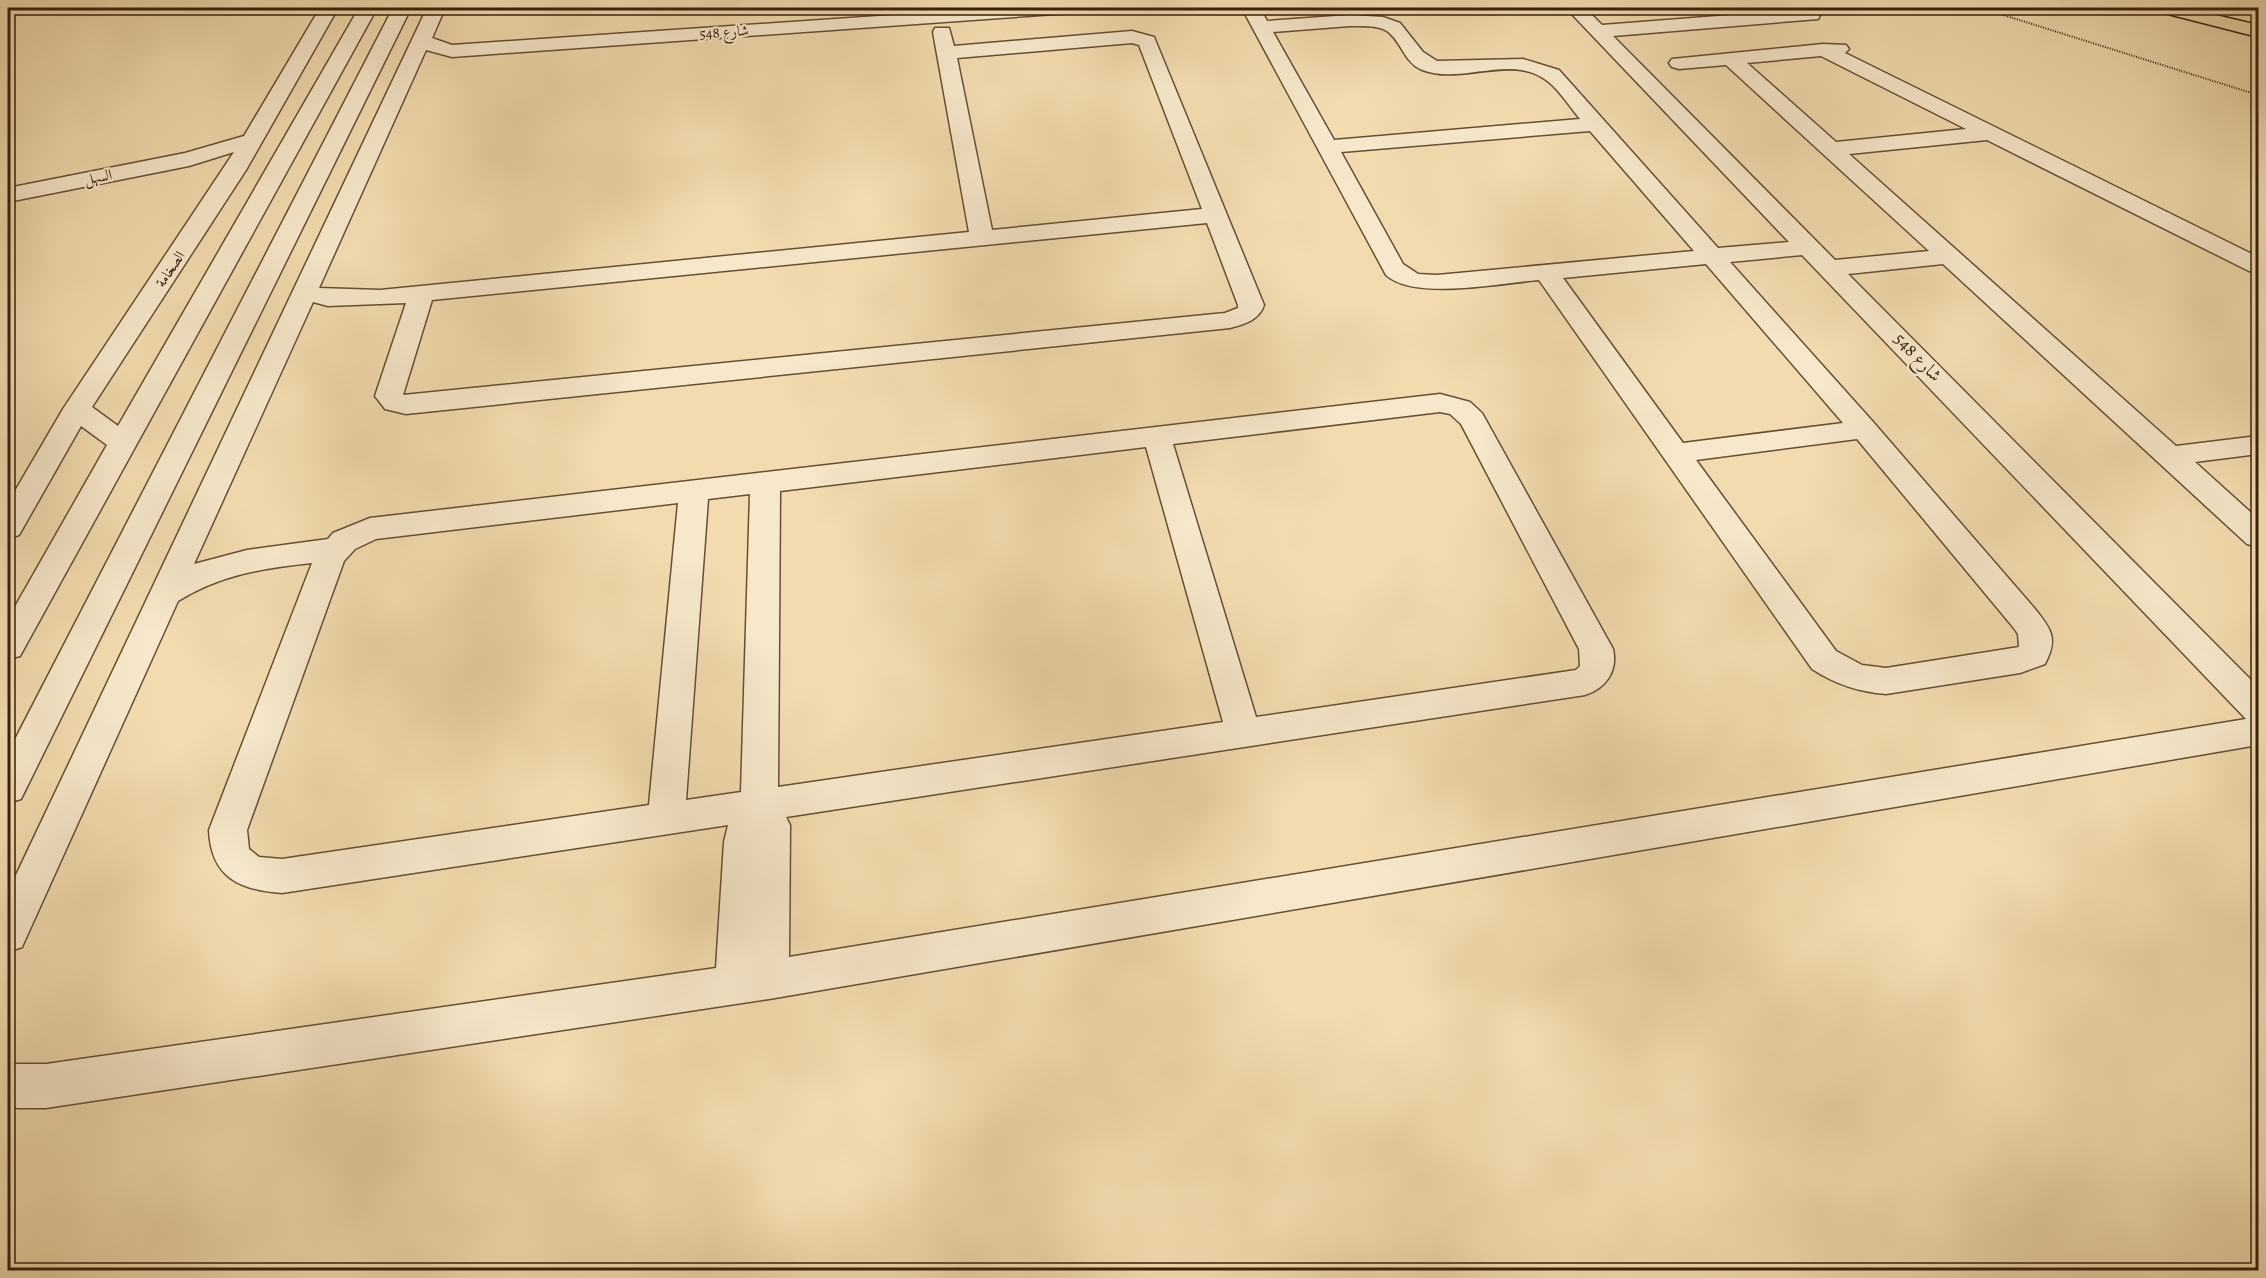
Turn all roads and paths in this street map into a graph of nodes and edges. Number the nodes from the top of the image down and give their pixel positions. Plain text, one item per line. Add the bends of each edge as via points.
1 (329, 8) edge
2 (368, 8) edge
3 (402, 8) edge
4 (436, 8) edge
5 (1069, 8) edge
6 (1575, 8) edge
7 (1981, 8) edge
8 (2166, 8) edge
9 (2224, 8) edge
10 (979, 11) edge
11 (1811, 15) dead end
12 (958, 16) junction
13 (939, 17) junction
14 (2256, 24) edge
15 (1599, 31) junction
16 (312, 37) junction
17 (422, 40) junction
18 (452, 51) junction
19 (955, 52) junction
20 (1730, 58) junction
21 (1679, 63) dead end
22 (334, 69) junction
23 (407, 71) junction
24 (2259, 95) edge
25 (1596, 124) junction
26 (1990, 133) junction
27 (253, 140) junction
28 (1327, 147) junction
29 (1831, 149) junction
30 (189, 159) junction
31 (235, 170) junction
32 (8, 195) edge
33 (1215, 215) junction
34 (982, 237) junction
35 (1811, 247) junction
36 (1712, 256) junction
37 (1950, 256) junction
38 (2259, 266) edge
39 (1831, 268) junction
40 (1546, 272) junction
41 (306, 293) junction
42 (421, 294) junction
43 (380, 298) junction
44 (292, 321) junction
45 (77, 410) junction
46 (1864, 429) junction
47 (1157, 436) junction
48 (122, 442) junction
49 (2259, 445) edge
50 (1675, 453) junction
51 (2170, 456) junction
52 (765, 482) junction
53 (694, 490) junction
54 (8, 528) edge
55 (192, 535) junction
56 (2259, 537) edge
57 (345, 542) junction
58 (165, 594) junction
59 (8, 647) edge
60 (2259, 709) edge
61 (2259, 731) edge
62 (1244, 734) junction
63 (8, 788) edge
64 (759, 806) junction
65 (666, 820) junction
66 (8, 934) edge
67 (752, 982) junction
68 (20, 1090) edge

1 - 16 street, الصخامة
2 - 22 street
3 - 63 street
4 - 17 street
5 - 10 street, شارع 548
6 - 15 street, شارع 548
7 - 24 path
8 - 14 highway
9 - 14 highway
10 - 12 street, شارع 548
11 - 15 street
12 - 13 street, شارع 548
12 - 19 street
13 - 18 street, شارع 548
13 - 19 street
15 - 35 street, شارع 548
16 - 22 street
16 - 27 street, الصخامة
17 - 18 street, شارع 548
17 - 23 street
18 - 23 street, شارع 548
19 - 33 street via 1132,37 1147,41
19 - 34 street
20 - 21 street
20 - 26 street via 1831,49
20 - 29 street
22 - 48 street
23 - 41 street
25 - 28 street
25 - 28 street via 1545,70 1512,63 1443,68 1426,65 1394,27 1379,21 1257,20
25 - 36 street
26 - 29 street
26 - 38 street
27 - 30 street, السهل
27 - 31 street, الصخامة
28 - 40 street via 1394,270 1402,276 1413,281 1437,282
29 - 37 street
30 - 31 street, السهل via 217,161
30 - 32 street, السهل
31 - 45 street, الصخامة
33 - 34 street
33 - 42 street via 1251,305 1249,312 1230,320 406,405 395,403 389,396
34 - 42 street
35 - 36 street
35 - 39 street, شارع 548
36 - 40 street
36 - 46 street
37 - 39 street
37 - 51 street
39 - 60 street, شارع 548
40 - 50 street
41 - 43 street via 328,298
41 - 44 street
42 - 43 street
43 - 44 street via 324,309
44 - 55 street
45 - 48 street
45 - 54 street, الصخامة
46 - 50 street
46 - 50 street via 2034,631 2037,644 2032,655 1886,681 1864,680 1842,672 1824,660 1812,645
47 - 52 street
47 - 62 street
47 - 62 street via 1440,403 1460,408 1472,419 1596,649 1599,662 1596,674 1570,686
48 - 59 street
49 - 51 street
51 - 56 street
52 - 53 street
52 - 64 street
53 - 57 street via 384,527
53 - 65 street
55 - 57 street via 219,544
55 - 58 street
57 - 58 street via 224,564
57 - 65 street via 327,563 228,830 228,846 234,860 245,870 262,876 282,876
58 - 66 street
61 - 67 street
62 - 64 street
64 - 65 street
64 - 67 street via 745,829 743,842
67 - 68 street

